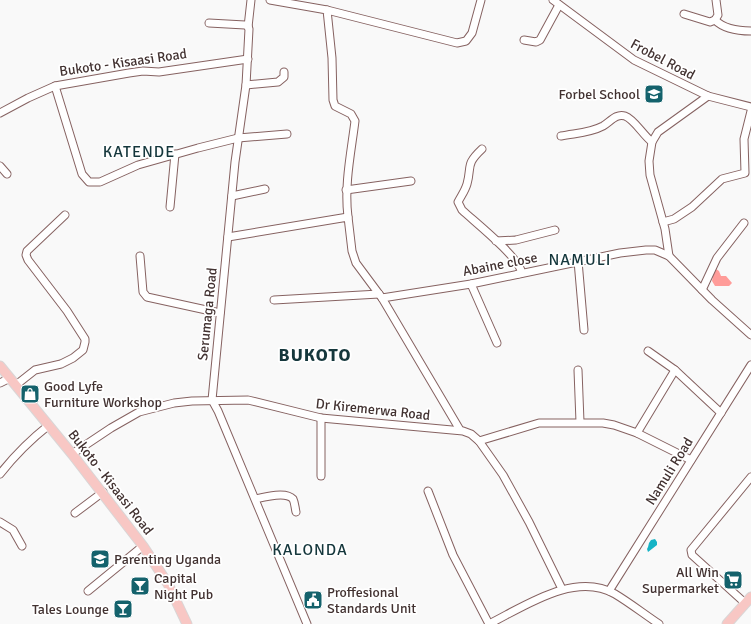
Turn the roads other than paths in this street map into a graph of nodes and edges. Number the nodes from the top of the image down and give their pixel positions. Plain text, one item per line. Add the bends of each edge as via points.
1 (251, 0) edge
2 (270, 0) edge
3 (481, 0) edge
4 (716, 0) edge
5 (556, 2) edge
6 (327, 10) junction
7 (684, 14) dead end
8 (715, 20) junction
9 (210, 23) dead end
10 (248, 27) junction
11 (751, 31) edge
12 (524, 40) dead end
13 (248, 59) junction
14 (284, 72) dead end
15 (246, 85) junction
16 (55, 86) junction
17 (708, 96) junction
18 (751, 107) edge
19 (751, 110) edge
20 (0, 113) edge
21 (287, 134) dead end
22 (561, 136) dead end
23 (238, 138) junction
24 (652, 142) junction
25 (482, 149) dead end
26 (175, 154) junction
27 (0, 166) edge
28 (745, 173) junction
29 (7, 174) dead end
30 (751, 178) edge
31 (411, 181) dead end
32 (264, 188) dead end
33 (346, 190) junction
34 (232, 196) junction
35 (170, 207) dead end
36 (65, 215) dead end
37 (348, 218) junction
38 (744, 223) dead end
39 (664, 226) junction
40 (555, 230) dead end
41 (228, 237) junction
42 (496, 241) junction
43 (140, 256) dead end
44 (669, 256) junction
45 (578, 261) junction
46 (522, 273) junction
47 (471, 284) junction
48 (702, 290) junction
49 (380, 296) junction
50 (274, 300) dead end
51 (220, 313) junction
52 (584, 330) dead end
53 (751, 334) edge
54 (497, 343) dead end
55 (648, 350) dead end
56 (751, 365) edge
57 (0, 366) edge
58 (578, 370) dead end
59 (675, 370) junction
60 (6, 381) edge
61 (212, 400) junction
62 (721, 413) junction
63 (321, 418) junction
64 (580, 422) junction
65 (49, 425) junction
66 (460, 430) junction
67 (637, 433) junction
68 (479, 441) junction
69 (72, 454) junction
70 (691, 460) junction
71 (0, 474) edge
72 (321, 476) dead end
73 (751, 478) edge
74 (428, 491) dead end
75 (103, 492) junction
76 (256, 499) junction
77 (296, 512) dead end
78 (75, 513) dead end
79 (0, 522) edge
80 (22, 546) dead end
81 (144, 546) junction
82 (562, 589) junction
83 (88, 591) dead end
84 (609, 592) junction
85 (746, 602) edge
86 (187, 624) edge
87 (307, 624) edge
88 (489, 624) edge
89 (659, 624) edge
90 (727, 624) edge

1 - 10 street, Serumaga Road
2 - 6 street
3 - 6 street via 472,33 466,41 457,43
4 - 8 street via 718,15
5 - 12 street via 540,40
5 - 17 street, Frobel Road via 634,60
6 - 33 street via 333,100 335,106 351,114 355,121
7 - 8 street via 710,22
8 - 11 street via 720,26
9 - 10 street
10 - 13 street, Serumaga Road
13 - 15 street, Serumaga Road
13 - 16 street, Bukoto - Kisaasi Road via 159,72 143,71
14 - 15 street via 284,77 278,82
15 - 23 street, Serumaga Road
16 - 20 street, Bukoto - Kisaasi Road
16 - 26 street via 82,174 89,182 100,182 138,165
17 - 18 street, Frobel Road
17 - 24 street via 658,132
19 - 28 street via 744,139
21 - 23 street
22 - 24 street via 592,131 612,118 624,115
23 - 26 street
23 - 34 street, Serumaga Road
24 - 39 street via 650,175
25 - 42 street via 471,162 466,186 458,202 462,210
26 - 35 street
27 - 29 street
28 - 30 street
28 - 39 street via 720,180 692,207
31 - 33 street
32 - 34 street
33 - 37 street
34 - 41 street, Serumaga Road
36 - 60 street via 27,251 26,255 77,326 85,339 84,346 80,353 67,362
37 - 41 street
37 - 49 street via 352,256
38 - 48 street via 714,263
39 - 44 street
40 - 42 street via 516,240
41 - 51 street, Serumaga Road
42 - 46 street via 517,262
43 - 51 street via 143,292 147,297
44 - 45 street, Abaine close via 657,250 646,250
44 - 48 street
45 - 46 street, Abaine close
45 - 52 street
46 - 47 street, Abaine close
46 - 49 street
47 - 49 street, Abaine close
47 - 54 street
48 - 53 street
49 - 50 street
49 - 66 street
51 - 61 street, Serumaga Road
55 - 59 street
56 - 62 street, Namuli Road
57 - 60 main road, Bukoto - Kisaasi Road
58 - 64 street
59 - 62 street
59 - 67 street
60 - 65 main road, Bukoto - Kisaasi Road
61 - 63 street, Dr Kiremerwa Road via 252,401
61 - 69 street, Dr Kiremerwa Road via 174,403 139,412
61 - 76 street
62 - 70 street, Namuli Road
63 - 66 street, Dr Kiremerwa Road
63 - 72 street
64 - 67 street via 609,424
64 - 68 street via 539,423
65 - 69 main road, Bukoto - Kisaasi Road
65 - 71 street via 27,443
66 - 68 street via 471,434
67 - 70 street
68 - 82 street via 518,500
69 - 75 main road, Bukoto - Kisaasi Road
70 - 84 street, Namuli Road
73 - 85 street via 691,550 692,555
74 - 88 street via 453,555
75 - 78 street
75 - 81 main road, Bukoto - Kisaasi Road
76 - 77 street via 288,496 293,500
76 - 87 street
79 - 80 street via 13,530
81 - 83 street
81 - 86 main road, Bukoto - Kisaasi Road via 168,584
82 - 84 street via 603,589
82 - 88 street
84 - 89 street via 616,594
85 - 90 main road

